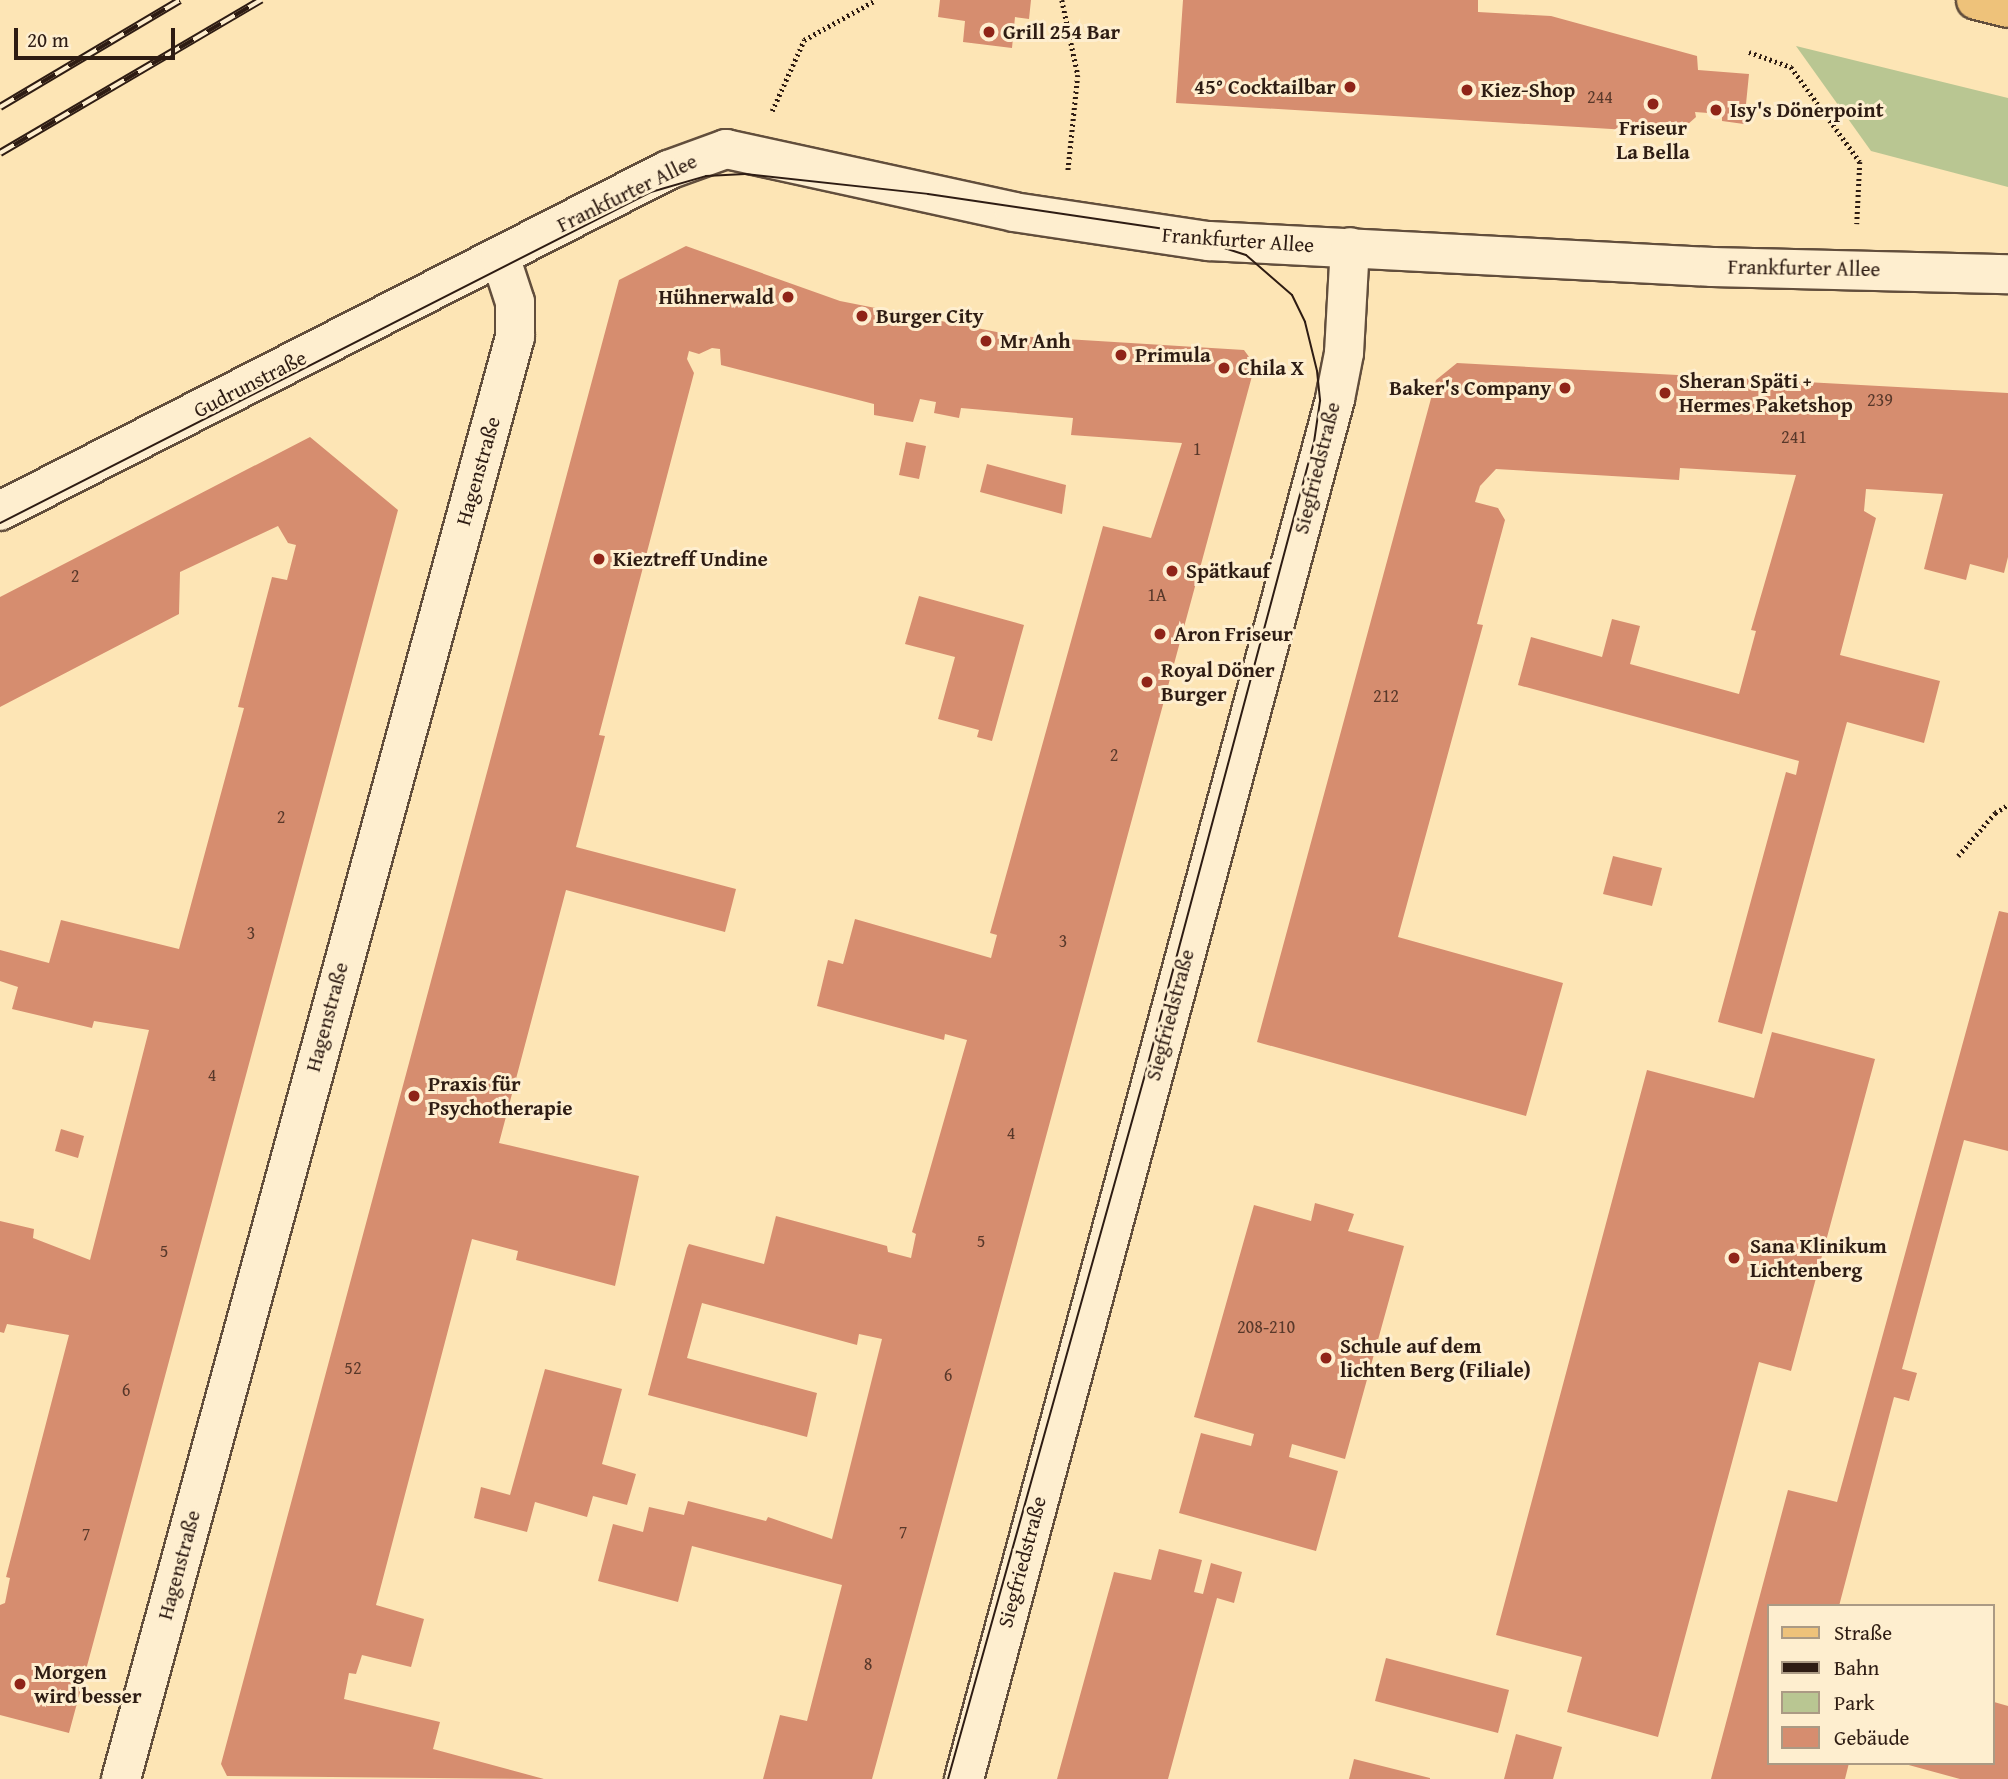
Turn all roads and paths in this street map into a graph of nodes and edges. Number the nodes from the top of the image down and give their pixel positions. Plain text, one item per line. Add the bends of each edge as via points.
1 (876, 0) edge
2 (1062, 0) edge
3 (1976, 0) edge
4 (2008, 8) edge
5 (1749, 52) dead end
6 (773, 157) junction
7 (1063, 220) junction
8 (1350, 247) junction
9 (500, 256) junction
10 (1855, 270) junction
11 (2008, 274) edge
12 (0, 511) edge
13 (2008, 805) edge
14 (1958, 856) dead end
15 (121, 1779) edge
16 (964, 1779) edge

1 - 6 path via 804,40 772,107
2 - 7 path via 1078,75
3 - 4 main road
5 - 10 path via 1791,67 1860,162
6 - 7 street, Frankfurter Allee via 891,187
6 - 9 street, Frankfurter Allee via 726,149 703,154
7 - 8 street, Frankfurter Allee via 1209,241
8 - 10 street, Frankfurter Allee
8 - 16 street, Siegfriedstraße via 1344,353 1335,399
9 - 12 street, Gudrunstraße
9 - 15 street, Hagenstraße via 515,302 515,337
10 - 11 street, Frankfurter Allee
13 - 14 path

